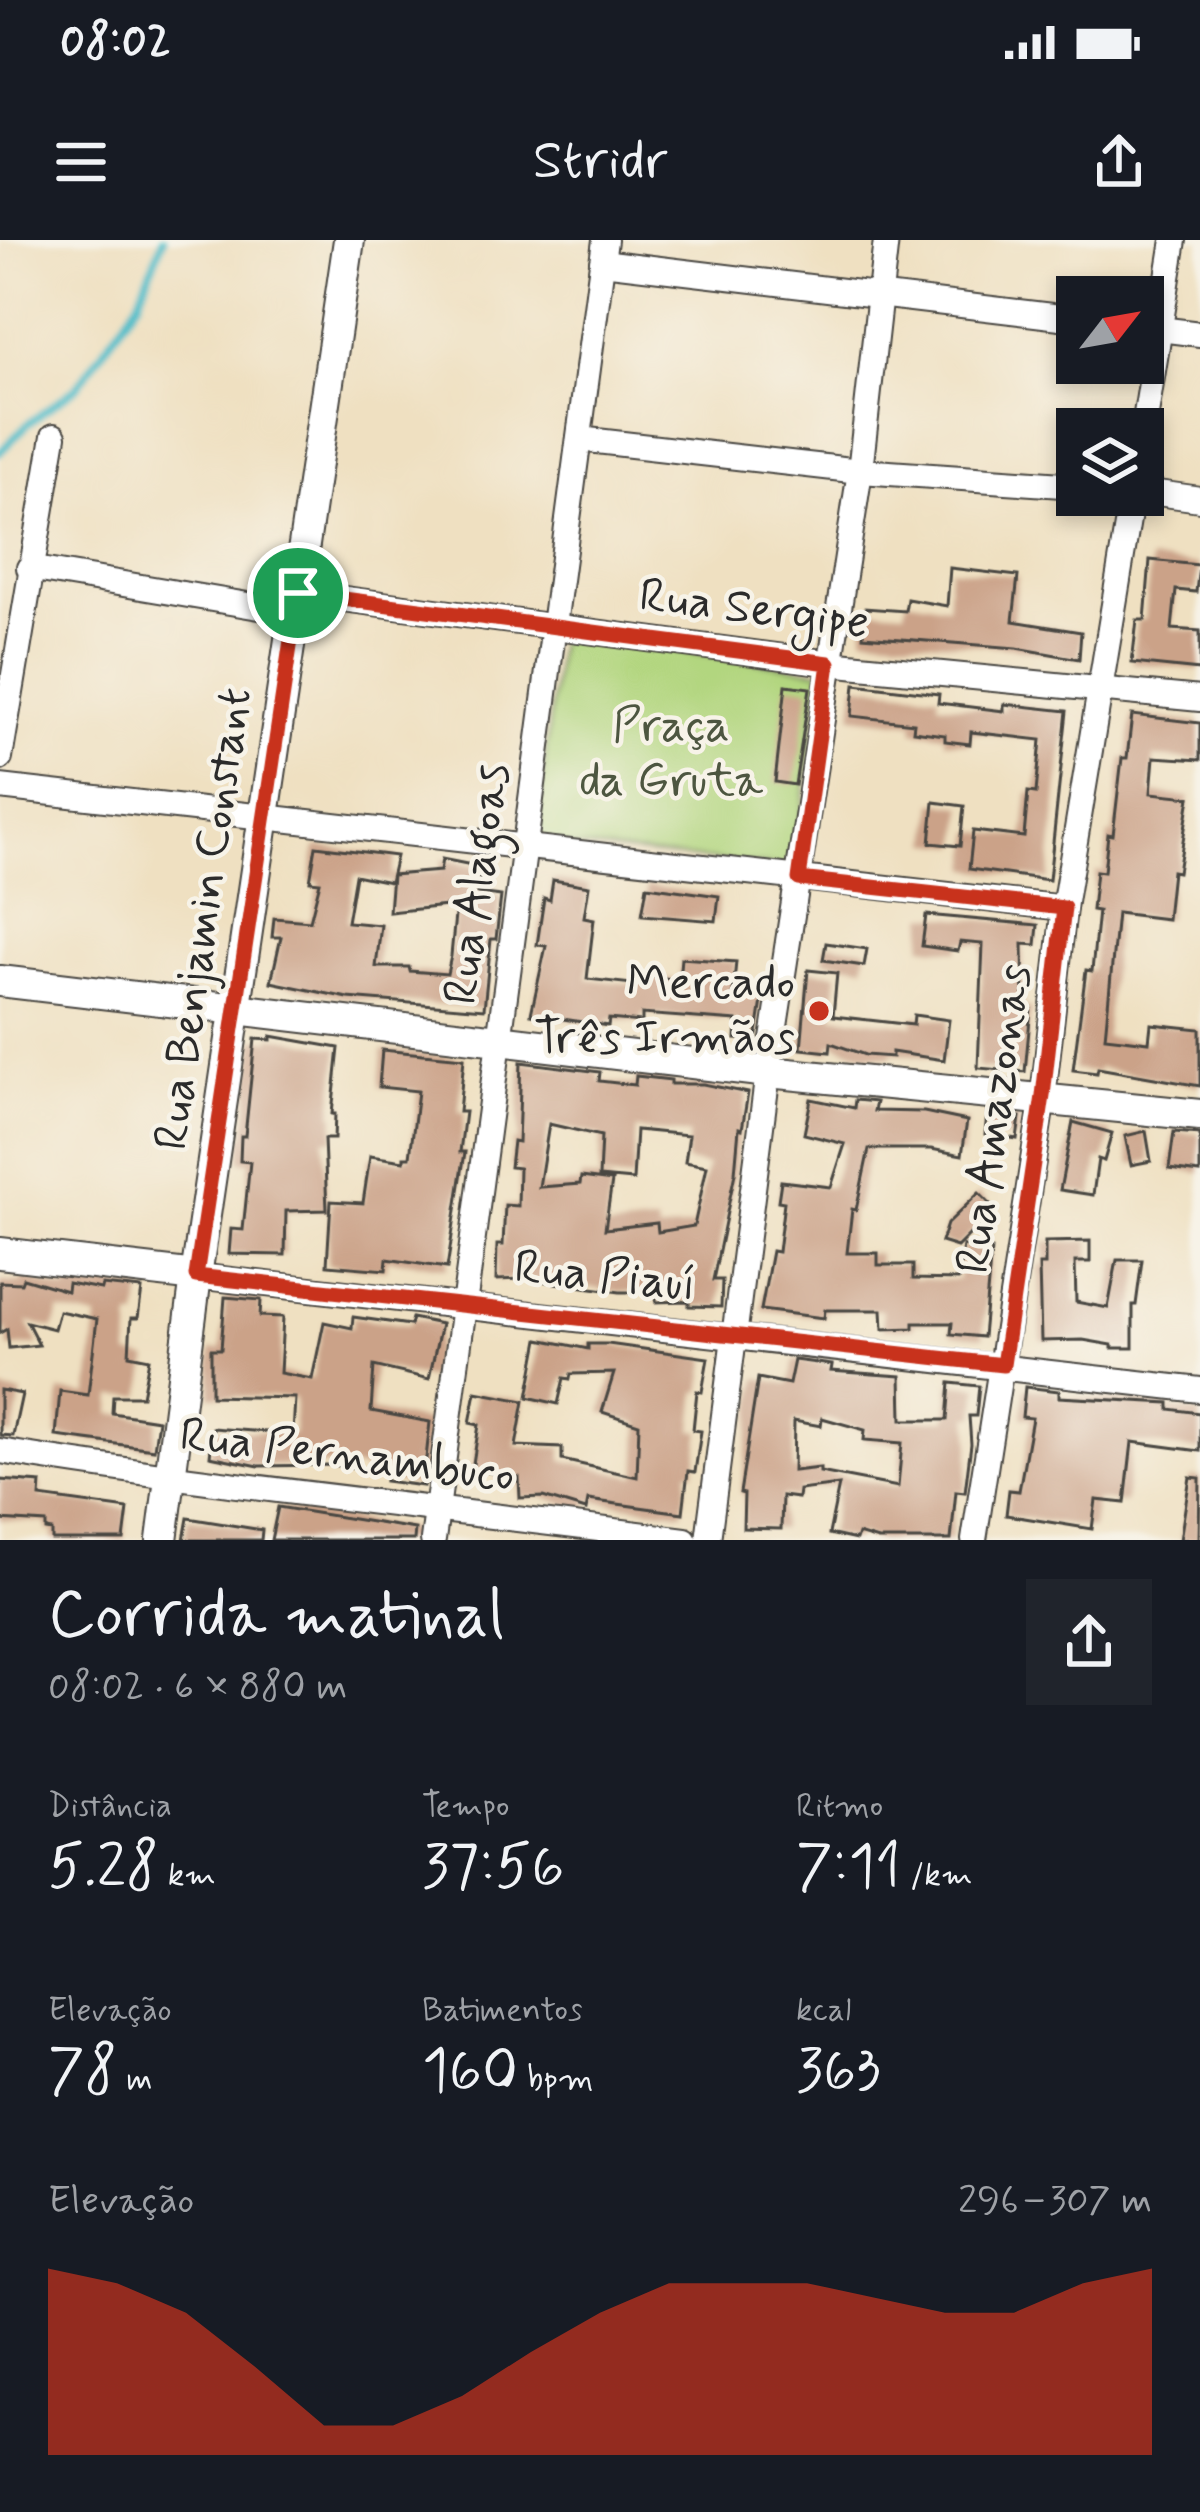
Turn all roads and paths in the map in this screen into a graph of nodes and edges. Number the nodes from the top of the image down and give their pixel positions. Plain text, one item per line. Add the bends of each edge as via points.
1 (349, 240) edge
2 (886, 240) edge
3 (1174, 240) edge
4 (603, 251) edge
5 (1164, 280) edge
6 (881, 296) junction
7 (1056, 317) edge
8 (1164, 330) edge
9 (1200, 334) edge
10 (54, 436) dead end
11 (579, 439) junction
12 (860, 471) junction
13 (1056, 485) edge
14 (1164, 494) edge
15 (1200, 499) edge
16 (1128, 516) edge
17 (29, 568) junction
18 (297, 603) junction
19 (556, 627) junction
20 (829, 663) junction
21 (1099, 690) junction
22 (1200, 699) edge
23 (0, 758) edge
24 (0, 787) edge
25 (265, 816) junction
26 (527, 847) junction
27 (799, 879) junction
28 (1064, 908) junction
29 (0, 981) edge
30 (237, 1006) junction
31 (499, 1040) junction
32 (768, 1072) junction
33 (1043, 1096) junction
34 (1200, 1115) edge
35 (0, 1252) edge
36 (196, 1276) junction
37 (463, 1307) junction
38 (733, 1336) junction
39 (1003, 1365) junction
40 (1200, 1390) edge
41 (0, 1451) edge
42 (171, 1479) junction
43 (438, 1507) junction
44 (162, 1540) edge
45 (433, 1540) edge
46 (686, 1540) edge
47 (708, 1540) edge
48 (974, 1540) edge

1 - 18 street, Rua Benjamin Constant
2 - 6 street
3 - 5 street
4 - 6 street
4 - 11 street, Rua Alagoas
6 - 7 street
6 - 12 street
8 - 9 street
10 - 17 street
11 - 12 street
11 - 19 street, Rua Alagoas
12 - 13 street
12 - 20 street
14 - 15 street
16 - 21 street, Rua Amazonas
17 - 18 street, Rua Sergipe
17 - 23 street
18 - 19 street, Rua Sergipe
18 - 25 street, Rua Benjamin Constant
19 - 20 street, Rua Sergipe
19 - 26 street, Rua Alagoas
20 - 21 street, Rua Sergipe
20 - 27 street
21 - 22 street, Rua Sergipe
21 - 28 street, Rua Amazonas
24 - 25 street
25 - 26 street
25 - 30 street, Rua Benjamin Constant
26 - 27 street
26 - 31 street, Rua Alagoas
27 - 28 street
27 - 32 street
28 - 33 street, Rua Amazonas
29 - 30 street
30 - 31 street
30 - 36 street, Rua Benjamin Constant
31 - 32 street
31 - 37 street, Rua Alagoas
32 - 33 street
32 - 38 street
33 - 34 street
33 - 39 street, Rua Amazonas
35 - 36 street, Rua Piauí
36 - 37 street, Rua Piauí
36 - 42 street, Rua Benjamin Constant
37 - 38 street, Rua Piauí
37 - 43 street, Rua Alagoas
38 - 39 street, Rua Piauí
38 - 47 street
39 - 40 street, Rua Piauí
39 - 48 street, Rua Amazonas
41 - 42 street, Rua Pernambuco
42 - 43 street, Rua Pernambuco
42 - 44 street, Rua Benjamin Constant
43 - 45 street, Rua Alagoas
43 - 46 street, Rua Pernambuco

